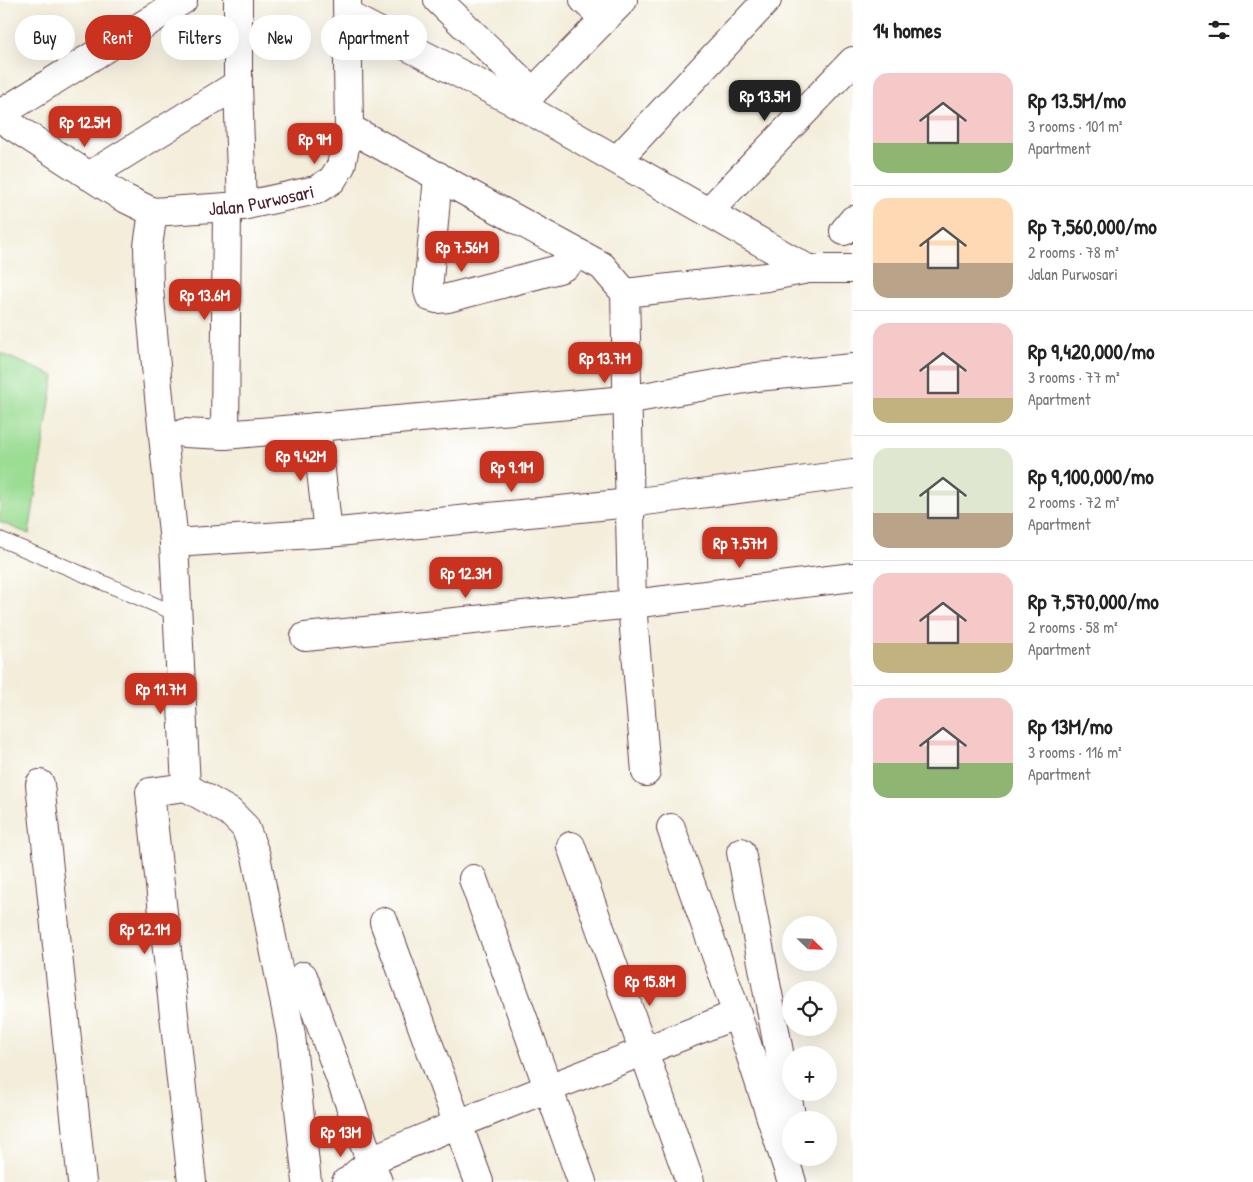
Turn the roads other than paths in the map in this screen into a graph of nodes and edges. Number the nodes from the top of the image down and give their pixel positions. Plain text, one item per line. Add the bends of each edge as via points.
1 (183, 0) edge
2 (238, 0) edge
3 (438, 0) edge
4 (584, 0) edge
5 (767, 0) edge
6 (348, 8) edge
7 (613, 9) edge
8 (853, 61) edge
9 (238, 84) junction
10 (527, 99) junction
11 (0, 114) edge
12 (0, 118) edge
13 (349, 128) junction
14 (618, 159) junction
15 (89, 176) junction
16 (438, 176) junction
17 (234, 207) junction
18 (153, 212) junction
19 (708, 212) junction
20 (579, 254) junction
21 (808, 269) junction
22 (853, 269) edge
23 (625, 293) junction
24 (853, 368) edge
25 (626, 400) junction
26 (316, 427) junction
27 (184, 433) dead end
28 (225, 436) junction
29 (853, 474) edge
30 (630, 503) junction
31 (328, 533) junction
32 (0, 539) edge
33 (174, 543) junction
34 (853, 577) edge
35 (632, 604) junction
36 (177, 614) junction
37 (305, 637) dead end
38 (646, 772) dead end
39 (40, 784) dead end
40 (186, 787) junction
41 (671, 828) dead end
42 (571, 846) dead end
43 (741, 852) dead end
44 (473, 879) dead end
45 (384, 922) dead end
46 (303, 976) dead end
47 (737, 1014) junction
48 (644, 1052) junction
49 (548, 1088) junction
50 (790, 1111) edge
51 (458, 1123) junction
52 (801, 1166) edge
53 (374, 1171) edge
54 (82, 1182) edge
55 (192, 1182) edge
56 (307, 1182) edge
57 (346, 1182) edge
58 (350, 1182) edge
59 (479, 1182) edge
60 (582, 1182) edge
61 (690, 1182) edge
62 (792, 1182) edge
63 (804, 1182) edge

1 - 11 street
2 - 9 street
3 - 10 street
4 - 7 street
5 - 14 street
6 - 10 street
6 - 13 street, Jalan Purwosari
7 - 10 street
8 - 19 street
9 - 15 street
9 - 17 street
10 - 14 street
12 - 15 street
13 - 16 street
13 - 17 street, Jalan Purwosari via 341,166 332,180 316,190
14 - 19 street
15 - 18 street
16 - 20 street
16 - 20 street via 430,297 448,298 558,269
17 - 18 street, Jalan Purwosari
17 - 28 street
18 - 33 street via 148,246 149,287
19 - 21 street
20 - 23 street via 602,266
21 - 22 street
21 - 23 street via 767,277
23 - 25 street
24 - 25 street via 756,377
25 - 26 street
25 - 30 street
26 - 28 street
26 - 31 street
27 - 28 street
29 - 30 street
30 - 31 street
30 - 35 street
31 - 33 street
32 - 36 lane
33 - 36 street
34 - 35 street
35 - 37 street
35 - 38 street
36 - 40 street
39 - 54 street
40 - 55 street via 150,792
40 - 56 street via 230,812 245,827 256,856 291,1034
41 - 47 street
42 - 48 street
43 - 50 street
44 - 49 street
45 - 51 street
46 - 53 street
47 - 48 street
47 - 62 street
48 - 49 street
48 - 61 street
49 - 51 street
49 - 60 street
51 - 53 street
51 - 59 street
52 - 63 street
53 - 58 street via 365,1168
57 - 58 street

